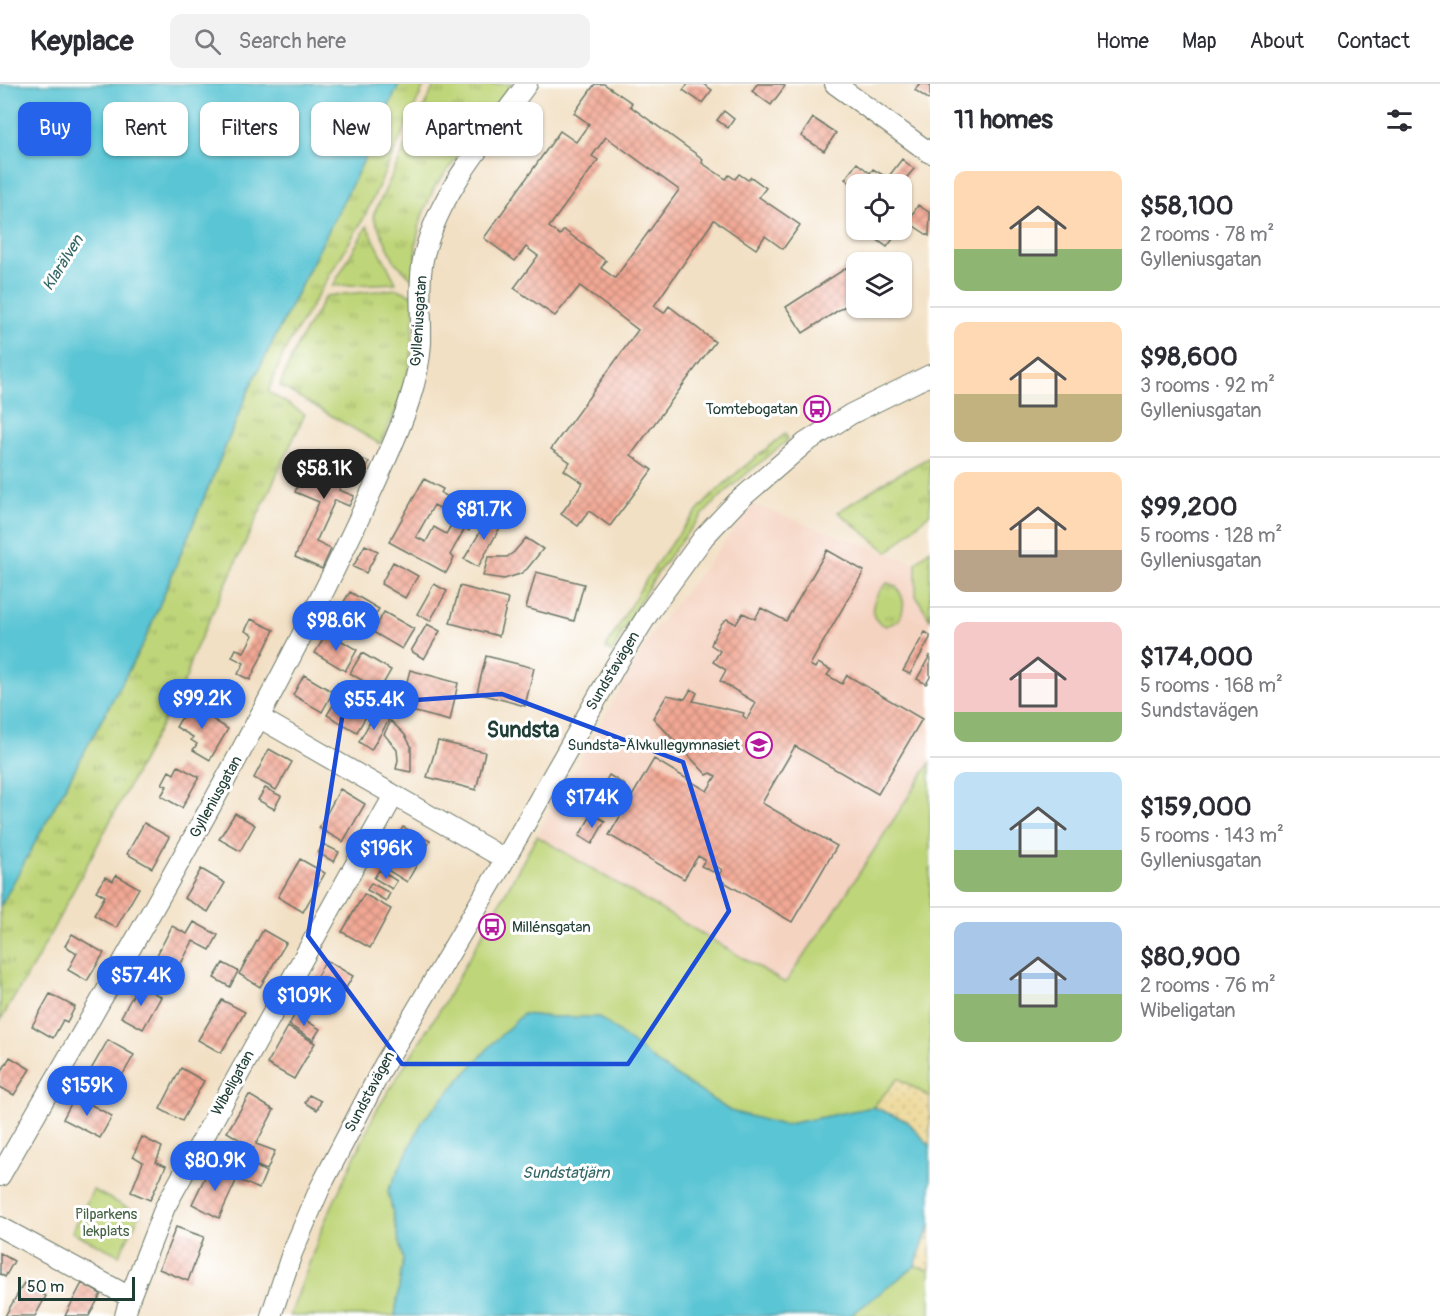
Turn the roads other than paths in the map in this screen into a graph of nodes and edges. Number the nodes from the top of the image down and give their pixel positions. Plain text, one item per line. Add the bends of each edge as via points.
1 (526, 84) edge
2 (835, 84) edge
3 (930, 153) edge
4 (930, 375) edge
5 (260, 718) junction
6 (394, 795) junction
7 (505, 859) junction
8 (0, 1176) edge
9 (0, 1227) edge
10 (127, 1306) edge
11 (271, 1316) edge

1 - 5 street, Gylleniusgatan via 436,215 424,255 421,347 398,431 320,601
2 - 3 street
4 - 7 street, Sundstavägen via 851,414 805,443 737,502 704,537 616,665
5 - 6 street
5 - 8 street, Gylleniusgatan
6 - 7 street
6 - 10 street, Wibeligatan via 165,1207
7 - 11 street, Sundstavägen via 354,1120 301,1232
9 - 10 street

